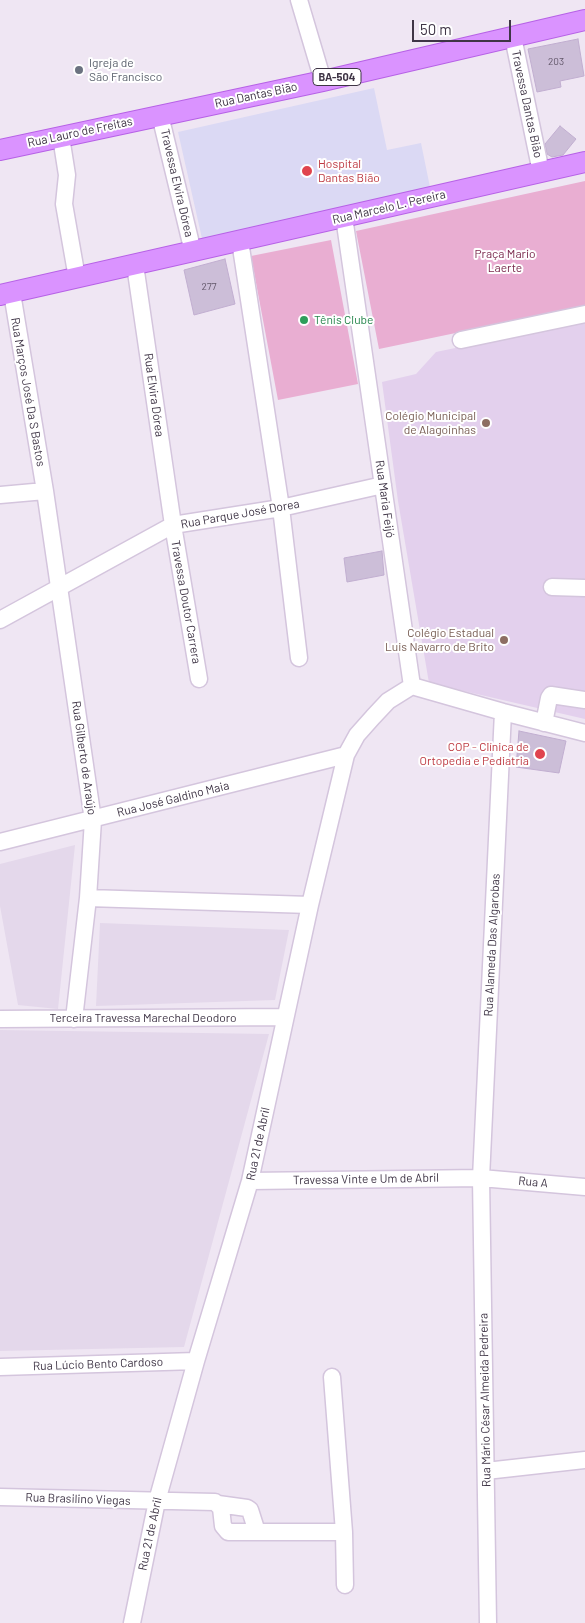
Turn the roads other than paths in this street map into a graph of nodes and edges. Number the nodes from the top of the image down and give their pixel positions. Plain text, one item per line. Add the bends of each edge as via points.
1 (299, 0) edge
2 (585, 20) edge
3 (513, 36) junction
4 (323, 81) junction
5 (160, 115) junction
6 (60, 137) junction
7 (0, 150) edge
8 (585, 162) edge
9 (541, 172) junction
10 (344, 217) junction
11 (240, 241) junction
12 (193, 252) junction
13 (135, 265) junction
14 (77, 278) junction
15 (6, 294) edge
16 (585, 314) edge
17 (461, 340) dead end
18 (383, 485) junction
19 (45, 491) junction
20 (0, 495) edge
21 (281, 508) junction
22 (173, 525) junction
23 (59, 586) junction
24 (552, 587) dead end
25 (585, 588) edge
26 (0, 620) edge
27 (299, 658) dead end
28 (199, 679) dead end
29 (412, 686) junction
30 (585, 700) edge
31 (504, 712) junction
32 (544, 723) junction
33 (585, 733) edge
34 (346, 754) junction
35 (93, 820) junction
36 (0, 842) edge
37 (88, 898) junction
38 (310, 905) junction
39 (1, 1014) edge
40 (285, 1017) junction
41 (74, 1019) junction
42 (481, 1178) junction
43 (250, 1181) junction
44 (585, 1187) edge
45 (196, 1361) junction
46 (0, 1366) edge
47 (332, 1377) dead end
48 (585, 1460) edge
49 (486, 1471) junction
50 (0, 1497) edge
51 (157, 1501) junction
52 (218, 1504) junction
53 (257, 1532) junction
54 (344, 1532) junction
55 (345, 1586) dead end
56 (132, 1623) edge
57 (488, 1623) edge

1 - 4 street
2 - 3 main road, Rua Dantas Bião / BA-504
3 - 4 main road, Rua Dantas Bião / BA-504
3 - 9 street, Travessa Dantas Bião
4 - 5 main road, Rua Dantas Bião / BA-504
5 - 6 main road, Rua Lauro de Freitas / BA-504
5 - 12 street, Travessa Elvira Dórea
6 - 7 main road, Rua Lauro de Freitas / BA-504
6 - 14 street via 67,175 64,204
8 - 9 main road, Rua Marcelo L. Pereira
9 - 10 main road, Rua Marcelo L. Pereira
10 - 11 main road, Rua Marcelo L. Pereira
10 - 18 street, Rua Maria Feijó
11 - 12 main road, Rua Marcelo L. Pereira
11 - 21 street
12 - 13 main road
13 - 14 main road
13 - 22 street, Rua Elvira Dórea
14 - 15 main road
15 - 19 street, Rua Marços José Da S Bastos
16 - 17 street
18 - 21 street, Rua Parque José Dorea
18 - 29 street, Rua Maria Feijó
19 - 20 street
19 - 23 street, Rua Marços José Da S Bastos
21 - 22 street, Rua Parque José Dorea
21 - 27 street
22 - 23 street, Rua Parque José Dorea
22 - 28 street, Travessa Doutor Carrera
23 - 26 street, Rua Parque José Dorea
23 - 35 street, Rua Gilberto de Araújo
24 - 25 street
29 - 31 street
29 - 34 street, Rua 21 de Abril via 388,701
30 - 32 street via 552,695
31 - 32 street
31 - 42 street, Rua Alameda Das Algarobas
32 - 33 street
34 - 35 street, Rua José Galdino Maia
34 - 38 street, Rua 21 de Abril
35 - 36 street, Rua José Galdino Maia
35 - 37 street, Rua Gilberto de Araújo
37 - 38 street
37 - 41 street, Rua Gilberto de Araújo
38 - 40 street, Rua 21 de Abril
39 - 41 street, Terceira Travessa Marechal Deodoro
40 - 41 street, Terceira Travessa Marechal Deodoro
40 - 43 street, Rua 21 de Abril
42 - 43 street, Travessa Vinte e Um de Abril
42 - 44 street, Rua A
42 - 49 street, Rua Mário César Almeida Pedreira
43 - 45 street, Rua 21 de Abril
45 - 46 street, Rua Lúcio Bento Cardoso
45 - 51 street, Rua 21 de Abril
47 - 54 street
48 - 49 street
49 - 57 street, Rua Mário César Almeida Pedreira
50 - 51 street, Rua Brasilino Viegas
51 - 52 street, Rua Brasilino Viegas
51 - 56 street, Rua 21 de Abril
52 - 53 street, Rua Brasilino Viegas via 250,1510
52 - 53 street via 224,1530
53 - 54 street
54 - 55 street

